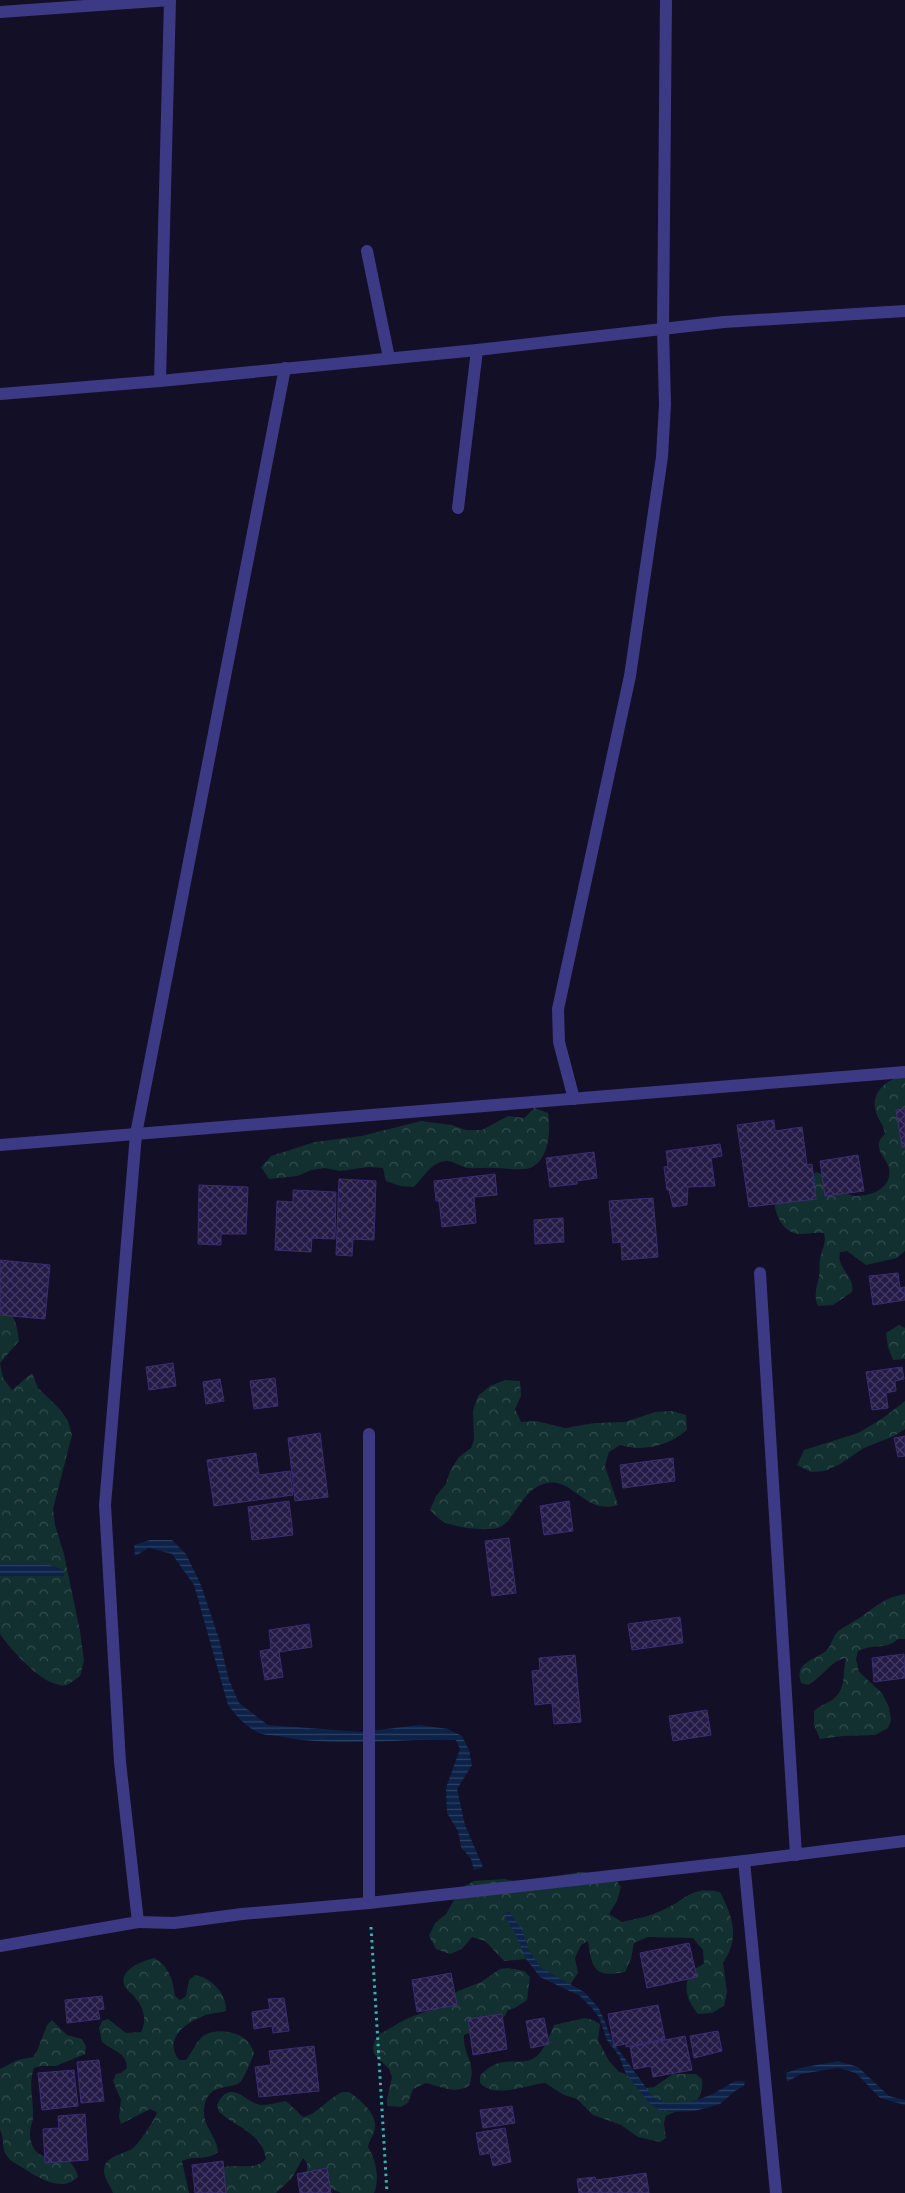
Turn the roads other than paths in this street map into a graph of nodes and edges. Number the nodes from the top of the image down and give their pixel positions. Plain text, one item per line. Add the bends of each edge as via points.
1 (170, 0) edge
2 (666, 0) edge
3 (0, 12) edge
4 (367, 251) dead end
5 (905, 311) edge
6 (663, 329) junction
7 (477, 350) junction
8 (390, 358) junction
9 (285, 368) junction
10 (160, 381) junction
11 (0, 394) edge
12 (458, 508) dead end
13 (905, 1072) edge
14 (574, 1098) junction
15 (136, 1134) junction
16 (0, 1145) edge
17 (760, 1273) dead end
18 (369, 1434) dead end
19 (905, 1841) edge
20 (796, 1855) junction
21 (744, 1862) junction
22 (369, 1903) junction
23 (138, 1922) junction
24 (0, 1946) edge
25 (776, 2193) edge

1 - 3 street
1 - 10 street
2 - 6 street
4 - 8 street
5 - 6 street
6 - 7 street
6 - 14 street via 665,404 662,457 630,676 558,1009 558,1042
7 - 8 street
7 - 12 street
8 - 9 street
9 - 10 street
9 - 15 street
10 - 11 street
13 - 14 street
14 - 15 street
15 - 16 street
15 - 23 street via 104,1506 120,1762
17 - 20 street
18 - 22 street
19 - 20 street
20 - 21 street
21 - 22 street
21 - 25 street
22 - 23 street via 174,1922
23 - 24 street

